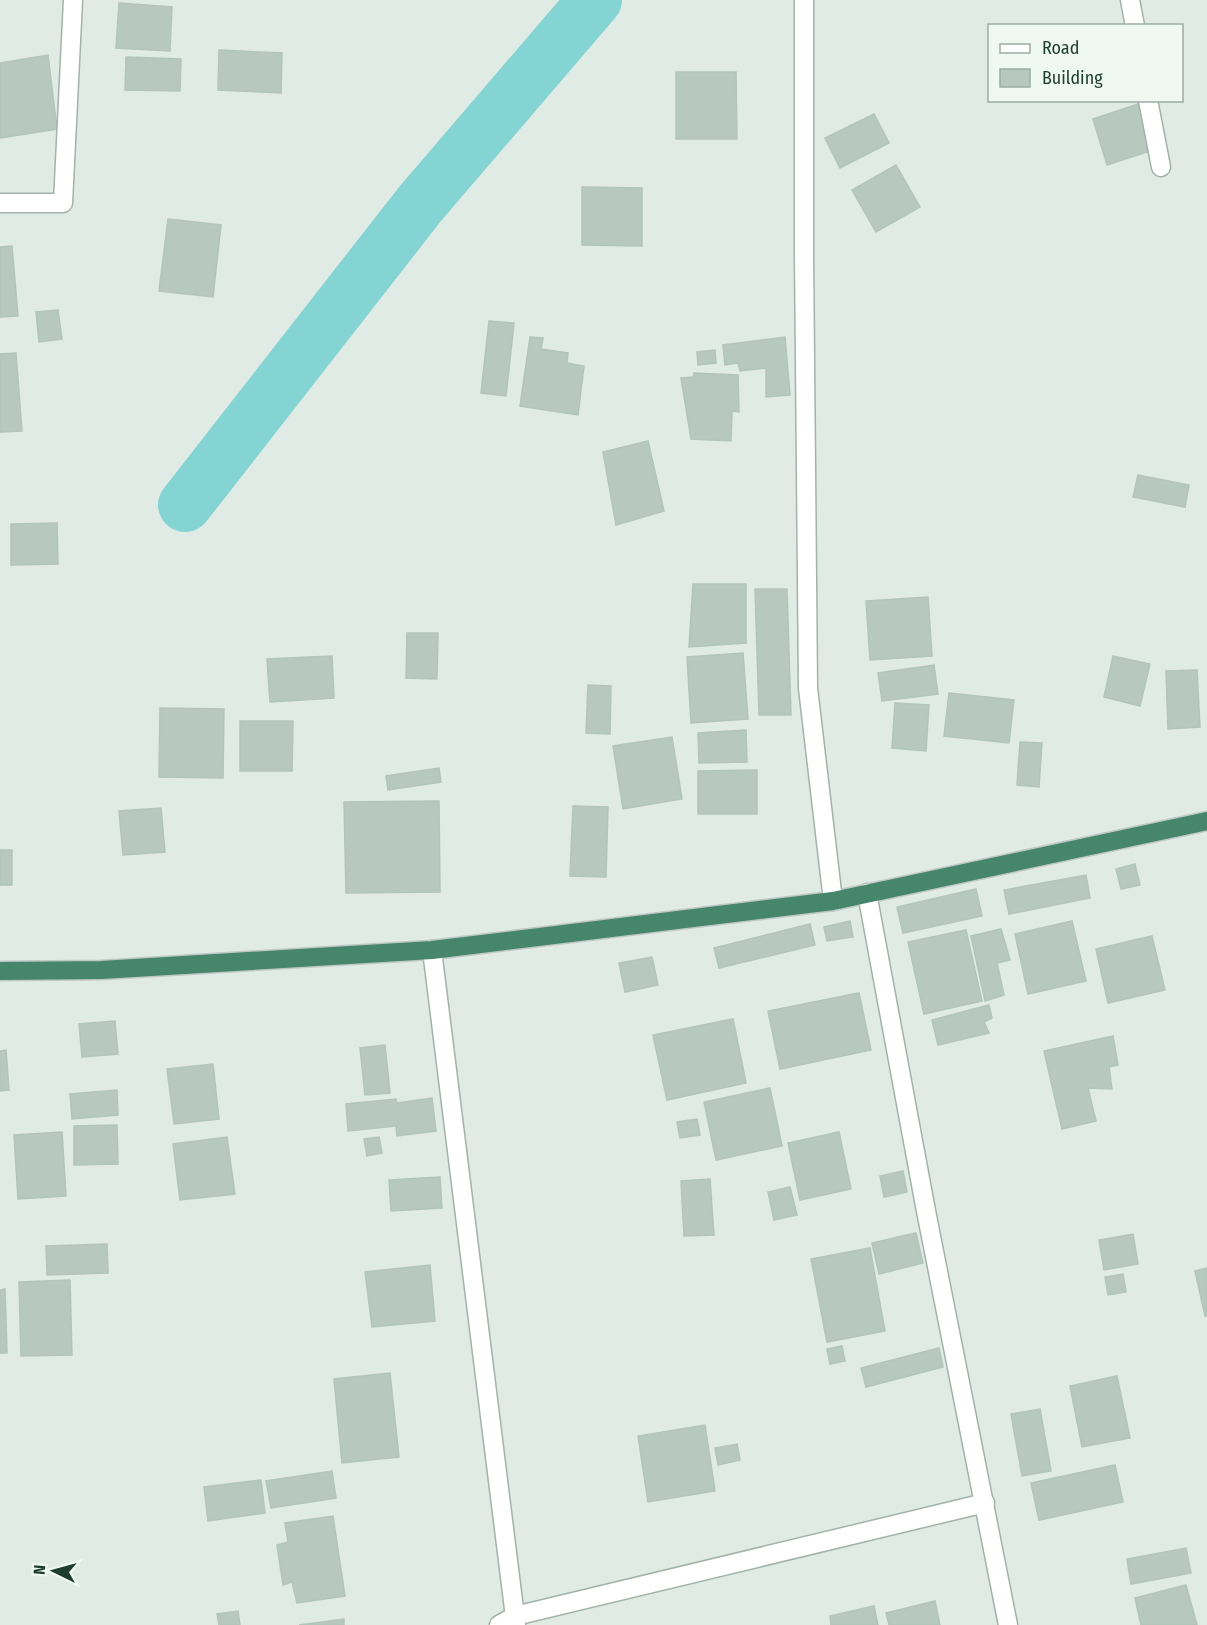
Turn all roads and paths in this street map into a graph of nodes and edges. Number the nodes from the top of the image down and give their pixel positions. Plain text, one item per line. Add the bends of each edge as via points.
1 (73, 0) edge
2 (804, 0) edge
3 (1130, 0) edge
4 (1135, 24) edge
5 (1148, 102) edge
6 (1161, 167) dead end
7 (0, 203) edge
8 (1207, 821) edge
9 (867, 893) junction
10 (832, 901) junction
11 (432, 950) junction
12 (0, 971) edge
13 (985, 1503) junction
14 (510, 1622) edge
15 (1008, 1625) edge

1 - 7 street via 63,203
2 - 10 street via 808,688
3 - 4 street
5 - 6 street
8 - 9 highway
9 - 10 highway
9 - 13 street
10 - 11 highway
11 - 12 highway via 101,970
11 - 14 street
13 - 14 street
13 - 15 street

